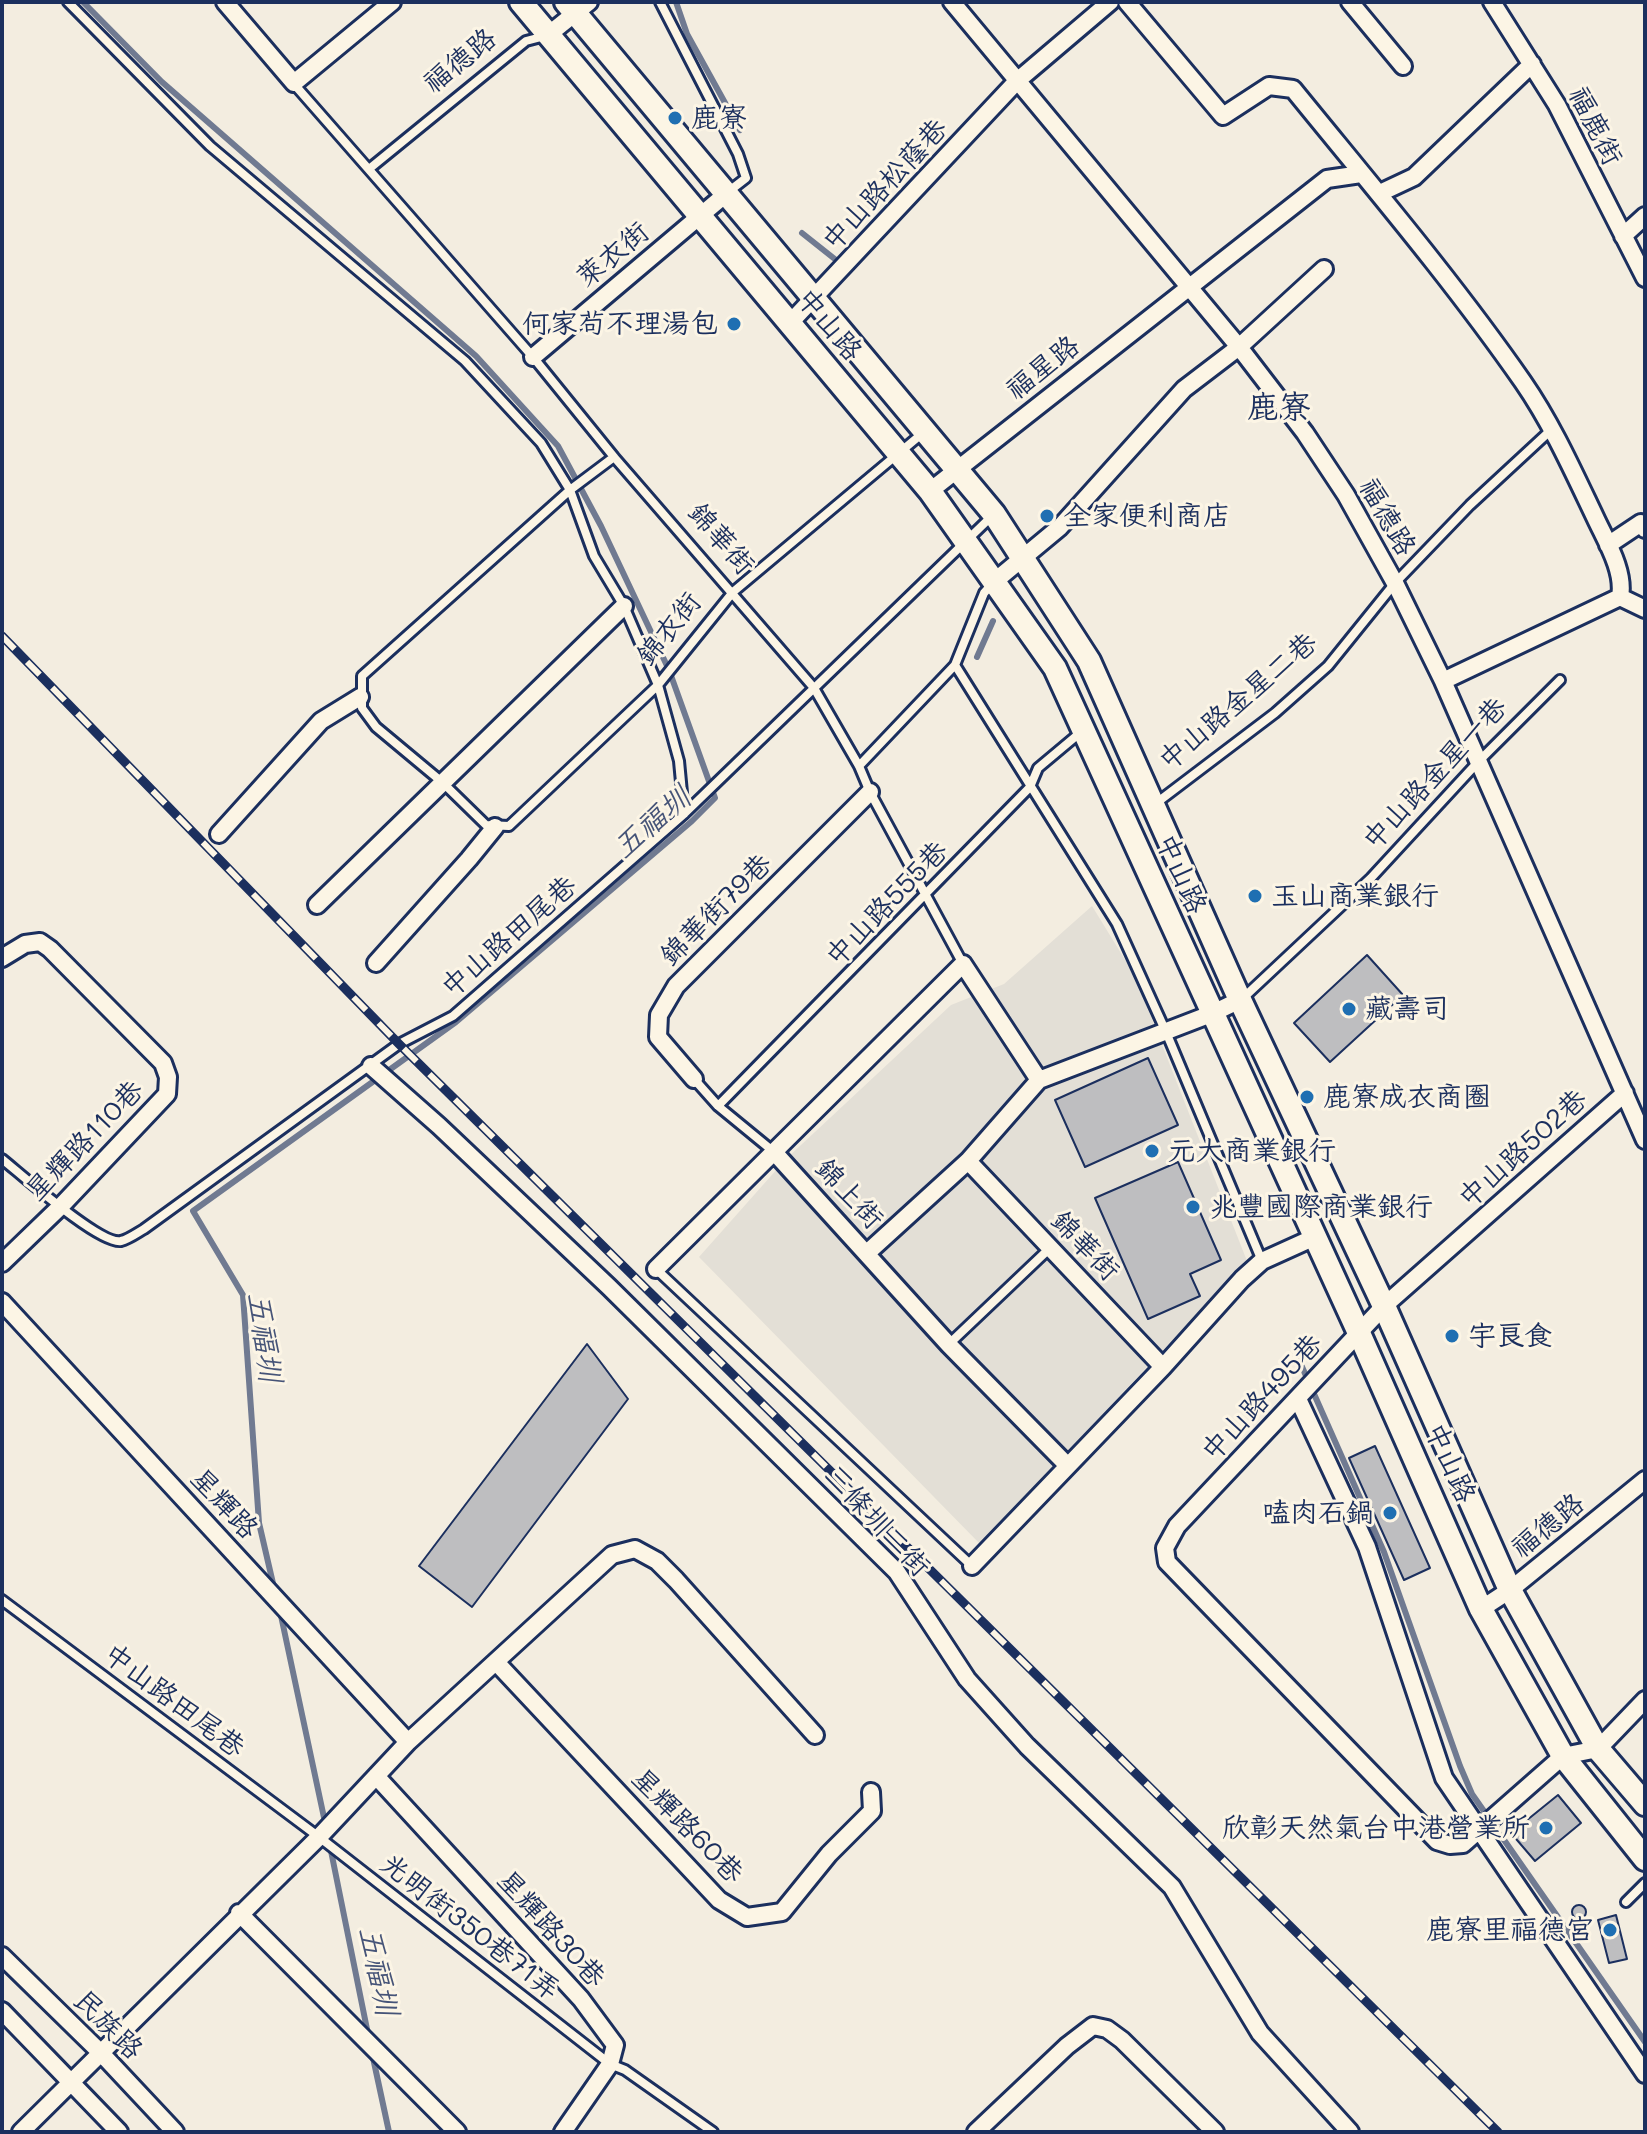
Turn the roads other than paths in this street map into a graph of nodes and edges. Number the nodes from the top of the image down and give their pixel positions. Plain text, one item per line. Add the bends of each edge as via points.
1 (68, 2) edge
2 (225, 2) edge
3 (392, 2) edge
4 (521, 2) edge
5 (660, 2) edge
6 (952, 2) edge
7 (1110, 2) edge
8 (1127, 2) edge
9 (1350, 2) edge
10 (1492, 2) edge
11 (577, 5) edge
12 (548, 35) junction
13 (1532, 64) junction
14 (1403, 66) dead end
15 (1017, 81) junction
16 (294, 83) junction
17 (369, 169) junction
18 (1361, 174) junction
19 (1380, 193) junction
20 (726, 194) junction
21 (699, 216) junction
22 (1645, 216) edge
23 (1623, 236) junction
24 (1324, 269) dead end
25 (1645, 278) edge
26 (1189, 289) junction
27 (814, 299) junction
28 (789, 324) junction
29 (1239, 347) junction
30 (533, 357) junction
31 (1551, 430) junction
32 (925, 432) junction
33 (897, 454) junction
34 (614, 457) junction
35 (956, 469) junction
36 (570, 490) junction
37 (930, 491) junction
38 (994, 514) junction
39 (1645, 529) edge
40 (967, 540) junction
41 (1608, 545) junction
42 (1022, 556) junction
43 (995, 581) junction
44 (1395, 583) junction
45 (733, 592) junction
46 (1620, 597) junction
47 (624, 606) junction
48 (1645, 609) edge
49 (955, 665) junction
50 (1560, 680) dead end
51 (1443, 681) junction
52 (658, 685) junction
53 (814, 688) junction
54 (360, 697) junction
55 (1083, 731) junction
56 (1478, 762) junction
57 (859, 766) junction
58 (442, 782) junction
59 (1030, 787) junction
60 (870, 792) junction
61 (1155, 805) junction
62 (684, 814) junction
63 (495, 827) junction
64 (219, 834) dead end
65 (926, 896) junction
66 (317, 905) dead end
67 (2, 958) edge
68 (376, 963) dead end
69 (963, 964) junction
70 (1240, 1000) junction
71 (1211, 1014) junction
72 (1166, 1032) junction
73 (373, 1067) junction
74 (694, 1079) joint
75 (1039, 1080) junction
76 (1625, 1093) junction
77 (718, 1106) junction
78 (1644, 1137) edge
79 (775, 1153) junction
80 (2, 1159) edge
81 (968, 1161) junction
82 (61, 1206) junction
83 (1315, 1237) junction
84 (1050, 1248) junction
85 (867, 1253) junction
86 (1262, 1261) junction
87 (2, 1263) edge
88 (656, 1269) joint
89 (2, 1302) edge
90 (1384, 1306) junction
91 (1359, 1333) junction
92 (949, 1345) junction
93 (1163, 1367) junction
94 (1298, 1399) junction
95 (1067, 1465) junction
96 (1645, 1480) edge
97 (972, 1566) joint
98 (1510, 1590) junction
99 (2, 1600) edge
100 (1481, 1609) junction
101 (496, 1662) junction
102 (1645, 1700) edge
103 (815, 1735) dead end
104 (408, 1742) junction
105 (1598, 1749) junction
106 (1563, 1756) junction
107 (376, 1776) junction
108 (871, 1792) dead end
109 (1645, 1804) edge
110 (1479, 1832) junction
111 (319, 1837) junction
112 (1645, 1859) edge
113 (1645, 1883) edge
114 (1626, 1902) dead end
115 (239, 1913) junction
116 (2, 1956) edge
117 (2, 2011) edge
118 (101, 2053) junction
119 (610, 2064) junction
120 (1645, 2074) edge
121 (72, 2083) junction
122 (21, 2132) edge
123 (119, 2132) edge
124 (175, 2132) edge
125 (457, 2132) edge
126 (563, 2132) edge
127 (713, 2132) edge
128 (976, 2132) edge
129 (1215, 2132) edge
130 (1350, 2132) edge

1 - 36 lane via 210,146 465,361 541,443
2 - 16 street
3 - 16 street
4 - 12 street, 中山路
5 - 20 lane via 738,154 746,178
6 - 15 street, 福德路
7 - 15 street, 中山路松蔭巷
8 - 18 street via 1223,116 1269,86 1293,89
9 - 14 street
10 - 13 street, 福鹿街
11 - 12 street, 福德路
11 - 20 street, 中山路
12 - 17 lane, 福德路 via 526,41
12 - 21 street, 中山路
13 - 19 street via 1414,177
13 - 23 street, 福鹿街
15 - 26 street, 福德路
15 - 27 street, 中山路松蔭巷
16 - 17 lane, 錦華街
17 - 30 lane, 錦華街
18 - 19 street
18 - 26 street, 福星路 via 1327,179
19 - 31 street via 1524,384
20 - 21 street, 萊衣街
20 - 27 street, 中山路
21 - 28 street, 中山路
21 - 30 street, 萊衣街
22 - 23 street
23 - 25 street, 福鹿街
24 - 29 street
26 - 29 street, 福德路
26 - 35 street, 福星路
27 - 28 street, 中山路松蔭巷
27 - 32 street, 中山路
28 - 33 street, 中山路
29 - 42 street via 1184,389 1060,527
29 - 44 street, 福德路 via 1305,433
30 - 34 lane, 錦華街
31 - 41 street
31 - 44 lane, 中山路金星二巷
32 - 33 lane, 錦衣街
32 - 35 street, 中山路
33 - 37 street, 中山路
33 - 45 lane, 錦衣街
34 - 36 lane
34 - 45 lane, 錦華街
35 - 37 street, 福星路
35 - 38 street, 中山路
36 - 47 lane via 594,556
36 - 54 lane via 362,676
37 - 40 street, 中山路
38 - 40 lane, 中山路田尾巷
38 - 42 street, 中山路
39 - 41 street via 1641,523
40 - 43 street, 中山路
40 - 53 lane, 中山路田尾巷
41 - 46 street via 1622,584
42 - 43 street
42 - 61 street, 中山路 via 1089,661
43 - 49 lane via 984,593
43 - 55 street, 中山路 via 1055,668
44 - 51 street, 福德路
44 - 61 lane, 中山路金星二巷 via 1328,666
45 - 52 lane, 錦衣街
45 - 53 lane, 錦華街
46 - 48 street
46 - 51 street
47 - 52 lane
47 - 58 street, 錦衣街
49 - 57 lane
49 - 59 lane
50 - 56 lane, 中山路金星一巷
51 - 56 street, 福德路
52 - 62 lane via 679,761
52 - 63 lane, 錦衣街 via 509,826
53 - 57 lane, 錦華街
53 - 62 lane, 中山路田尾巷
54 - 58 lane via 376,727
54 - 64 street via 321,721
55 - 59 lane, 中山路555巷 via 1038,768
55 - 71 street, 中山路
56 - 70 lane, 中山路金星一巷 via 1371,878
56 - 76 street, 福德路
57 - 60 lane, 錦華街
58 - 63 lane via 486,825
58 - 66 street, 錦衣街
59 - 65 lane, 中山路555巷
59 - 72 lane via 1117,924
60 - 65 lane, 錦華街
60 - 74 street, 錦華街79巷 via 676,986 659,1015 658,1037
61 - 70 street, 中山路
62 - 73 lane, 中山路田尾巷 via 453,1016 399,1044
63 - 68 street, 錦衣街
65 - 69 lane, 錦華街
65 - 77 lane, 中山路555巷
67 - 82 street, 星輝路110巷 via 25,944 40,942 50,949 163,1063 168,1077 167,1094
69 - 75 street, 錦華街
69 - 79 street, 錦上街
70 - 71 street
70 - 90 street, 中山路
71 - 72 street
71 - 83 street, 中山路
72 - 75 street
72 - 86 lane
73 - 82 lane, 中山路田尾巷 via 122,1241 109,1240
73 - 130 street, 三條圳二街 via 609,1287 897,1572 967,1679 1038,1757 1172,1887 1260,2033
74 - 77 lane
75 - 81 street
76 - 78 street, 福德路
76 - 90 street, 中山路502巷
77 - 79 lane
79 - 85 street, 錦上街
79 - 88 street
80 - 82 lane, 中山路田尾巷
81 - 84 street, 錦華街
81 - 85 street
82 - 87 street, 星輝路110巷
83 - 86 street
83 - 91 street, 中山路
84 - 92 lane
84 - 93 street, 錦華街
85 - 92 street, 錦上街
86 - 93 street
88 - 97 lane
89 - 104 street, 星輝路
90 - 91 street, 中山路495巷
90 - 98 street, 中山路
91 - 94 street, 中山路495巷
91 - 100 street, 中山路
92 - 95 street, 錦上街
93 - 95 street
94 - 110 street via 1367,1547 1444,1778
94 - 110 street, 中山路495巷 via 1177,1526 1165,1548 1167,1562 1437,1841 1463,1844
95 - 97 street
96 - 98 street, 福德路
98 - 100 street, 福德路
98 - 105 street, 中山路
99 - 111 lane, 中山路田尾巷
100 - 106 street, 中山路
101 - 103 street via 612,1555 635,1549 676,1580
101 - 104 street
101 - 108 street, 星輝路60巷 via 719,1900 747,1917 782,1912 872,1811
102 - 105 street
104 - 107 street
105 - 106 street
105 - 109 street, 中山路
106 - 110 street
106 - 112 street, 中山路
107 - 111 street
107 - 119 street, 星輝路30巷 via 581,1999 615,2045
110 - 120 street
111 - 115 street
111 - 119 lane, 光明街350巷71弄
113 - 114 lane
115 - 118 street
115 - 125 street
116 - 118 street, 民族路
117 - 121 street
118 - 121 street
118 - 124 street, 民族路
119 - 126 street
119 - 127 lane, 光明街350巷71弄
121 - 122 street
121 - 123 street
128 - 129 street via 1093,2026 1122,2040

